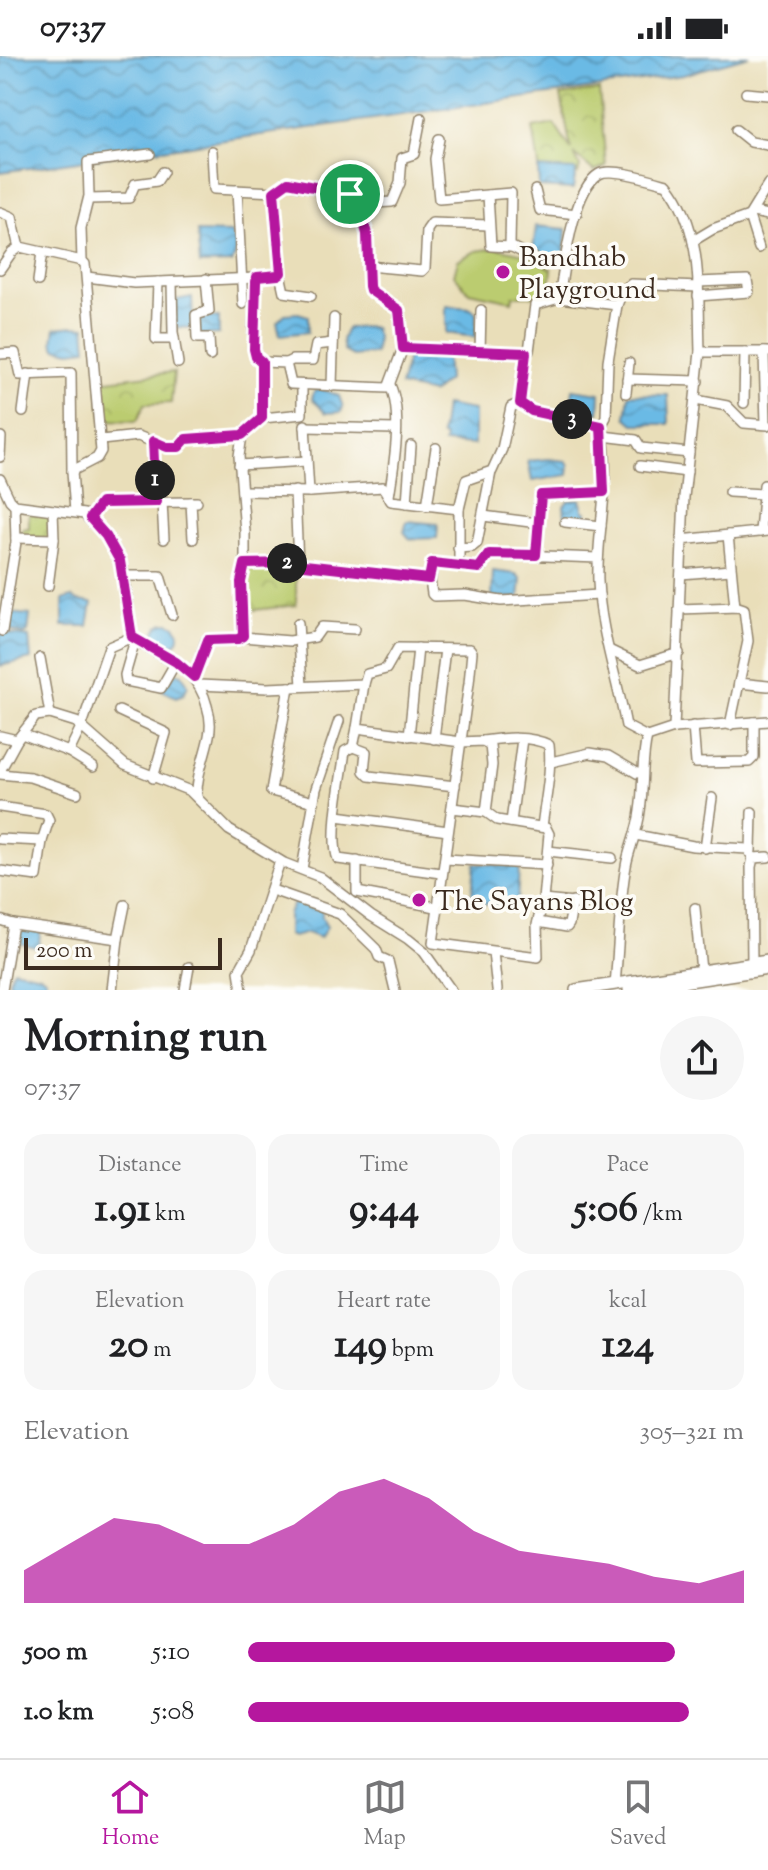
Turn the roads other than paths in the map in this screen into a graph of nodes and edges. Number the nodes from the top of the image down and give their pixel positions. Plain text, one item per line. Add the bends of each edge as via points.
1 (746, 93) dead end
2 (768, 95) edge
3 (421, 118) dead end
4 (736, 130) dead end
5 (439, 139) dead end
6 (768, 145) edge
7 (212, 151) dead end
8 (150, 154) dead end
9 (163, 172) dead end
10 (768, 185) edge
11 (237, 190) junction
12 (535, 190) dead end
13 (274, 192) junction
14 (488, 195) junction
15 (89, 199) junction
16 (358, 204) junction
17 (0, 212) edge
18 (577, 214) junction
19 (751, 214) junction
20 (768, 215) edge
21 (489, 225) junction
22 (693, 241) junction
23 (511, 247) junction
24 (19, 248) junction
25 (759, 248) dead end
26 (42, 252) junction
27 (82, 261) junction
28 (368, 266) junction
29 (565, 266) junction
30 (0, 269) edge
31 (280, 274) junction
32 (87, 277) junction
33 (240, 277) junction
34 (256, 278) junction
35 (206, 279) junction
36 (38, 281) dead end
37 (158, 282) junction
38 (172, 282) junction
39 (698, 289) junction
40 (311, 296) dead end
41 (559, 298) junction
42 (243, 304) dead end
43 (617, 305) junction
44 (481, 310) dead end
45 (334, 318) dead end
46 (174, 339) junction
47 (333, 343) junction
48 (403, 348) junction
49 (480, 352) junction
50 (700, 352) junction
51 (745, 352) junction
52 (766, 352) edge
53 (526, 353) junction
54 (0, 354) edge
55 (210, 356) dead end
56 (262, 362) junction
57 (178, 363) dead end
58 (286, 363) junction
59 (629, 363) dead end
60 (28, 374) junction
61 (627, 379) junction
62 (698, 381) junction
63 (302, 385) junction
64 (390, 385) junction
65 (332, 386) junction
66 (626, 393) dead end
67 (696, 400) junction
68 (520, 403) junction
69 (744, 403) dead end
70 (23, 412) dead end
71 (302, 414) junction
72 (262, 418) junction
73 (767, 424) edge
74 (305, 427) junction
75 (395, 429) junction
76 (602, 431) junction
77 (242, 435) junction
78 (1, 437) edge
79 (101, 440) junction
80 (153, 441) junction
81 (411, 446) dead end
82 (436, 448) dead end
83 (689, 453) junction
84 (0, 457) edge
85 (307, 461) junction
86 (239, 465) junction
87 (640, 466) dead end
88 (72, 471) junction
89 (491, 472) junction
90 (687, 472) junction
91 (0, 479) edge
92 (242, 491) junction
93 (295, 491) junction
94 (309, 492) junction
95 (604, 492) junction
96 (729, 492) dead end
97 (389, 496) junction
98 (159, 502) junction
99 (407, 503) junction
100 (15, 505) junction
101 (427, 506) junction
102 (459, 509) junction
103 (53, 510) junction
104 (75, 512) junction
105 (483, 516) junction
106 (90, 518) junction
107 (565, 522) dead end
108 (538, 523) junction
109 (601, 526) junction
110 (764, 531) edge
111 (728, 535) junction
112 (16, 538) junction
113 (54, 539) junction
114 (164, 539) dead end
115 (193, 539) dead end
116 (681, 540) junction
117 (458, 548) junction
118 (536, 555) junction
119 (598, 558) junction
120 (245, 564) junction
121 (298, 565) junction
122 (458, 565) junction
123 (731, 570) junction
124 (681, 574) junction
125 (124, 576) junction
126 (430, 579) junction
127 (48, 586) dead end
128 (599, 595) junction
129 (735, 607) junction
130 (679, 609) junction
131 (172, 615) dead end
132 (298, 623) dead end
133 (355, 629) dead end
134 (2, 631) dead end
135 (243, 637) junction
136 (134, 638) junction
137 (299, 640) junction
138 (418, 648) junction
139 (445, 649) junction
140 (609, 650) junction
141 (679, 653) junction
142 (40, 658) dead end
143 (176, 662) junction
144 (197, 681) junction
145 (739, 683) junction
146 (364, 684) junction
147 (302, 686) junction
148 (768, 686) edge
149 (289, 687) junction
150 (119, 711) dead end
151 (50, 714) junction
152 (339, 721) dead end
153 (768, 721) edge
154 (754, 722) junction
155 (82, 725) junction
156 (730, 725) junction
157 (693, 726) junction
158 (357, 728) junction
159 (674, 728) junction
160 (0, 736) edge
161 (409, 736) junction
162 (20, 737) junction
163 (647, 737) junction
164 (434, 739) junction
165 (522, 739) junction
166 (483, 741) junction
167 (461, 742) junction
168 (353, 747) junction
169 (69, 752) junction
170 (551, 762) junction
171 (93, 767) dead end
172 (0, 772) edge
173 (637, 773) dead end
174 (153, 778) junction
175 (455, 786) junction
176 (77, 793) dead end
177 (197, 797) junction
178 (712, 798) dead end
179 (314, 802) junction
180 (0, 807) edge
181 (452, 808) junction
182 (486, 812) junction
183 (752, 812) dead end
184 (337, 816) junction
185 (511, 822) junction
186 (542, 827) junction
187 (448, 831) junction
188 (636, 835) junction
189 (0, 839) edge
190 (42, 841) junction
191 (705, 848) junction
192 (548, 851) junction
193 (752, 854) junction
194 (768, 857) edge
195 (612, 858) dead end
196 (445, 859) junction
197 (280, 861) junction
198 (357, 861) junction
199 (547, 865) junction
200 (302, 869) junction
201 (0, 871) edge
202 (441, 873) junction
203 (272, 890) junction
204 (543, 900) junction
205 (573, 902) junction
206 (125, 905) dead end
207 (604, 906) dead end
208 (436, 907) junction
209 (695, 908) dead end
210 (0, 920) edge
211 (538, 922) junction
212 (13, 924) junction
213 (118, 939) junction
214 (493, 952) junction
215 (768, 961) edge
216 (752, 963) junction
217 (189, 967) dead end
218 (768, 969) edge
219 (701, 971) junction
220 (615, 984) junction
221 (661, 988) edge
222 (2, 990) edge
223 (112, 990) edge
224 (185, 990) edge
225 (242, 990) edge
226 (395, 990) edge
227 (451, 990) edge
228 (497, 990) edge
229 (576, 990) edge
230 (629, 990) edge

1 - 2 street
3 - 16 street via 414,154 402,158 392,202
4 - 6 street via 751,142
5 - 14 street via 439,199
7 - 11 street via 214,189
8 - 15 street via 89,161
9 - 15 street via 157,181 135,184 129,198
10 - 19 street
11 - 13 street
11 - 33 street
12 - 18 street via 540,210
13 - 16 street via 288,182 350,194
13 - 31 street
14 - 21 street
14 - 23 street via 512,194
15 - 27 street via 81,225
16 - 28 street
17 - 24 street via 12,217
18 - 22 street via 583,193 597,175 641,177 669,185
18 - 29 street
19 - 20 street
19 - 22 street
19 - 25 street
21 - 23 street via 491,246
21 - 28 street via 432,223 422,271
22 - 39 street
23 - 29 street
24 - 26 street
24 - 30 street
26 - 27 street
26 - 36 street
27 - 32 street
28 - 48 street via 370,290 399,310
29 - 41 street
31 - 34 street
31 - 40 street via 284,292
32 - 37 street
32 - 79 street
33 - 34 street
33 - 35 street
33 - 42 street
34 - 56 street via 254,349
35 - 38 street
35 - 55 street via 209,311 195,317 197,338 209,338
37 - 38 street
37 - 46 street via 156,339
38 - 46 street
39 - 39 street via 747,280 749,292
39 - 43 street via 631,284
39 - 50 street
41 - 43 street
41 - 53 street via 535,305 533,340
43 - 76 street
44 - 49 street
45 - 47 street
46 - 57 street
47 - 58 street via 316,345 313,360
47 - 65 street
48 - 49 street
48 - 64 street
49 - 53 street
50 - 51 street
50 - 62 street
51 - 52 street
51 - 69 street
52 - 73 street
53 - 68 street
54 - 60 street via 15,353 19,374
56 - 58 street
56 - 72 street
58 - 63 street via 289,383
59 - 61 street
60 - 70 street
60 - 88 street via 71,373
61 - 62 street
61 - 66 street
62 - 67 street
63 - 65 street
63 - 71 street
64 - 65 street
64 - 75 street
67 - 73 street via 727,406 742,423
67 - 83 street
68 - 76 street
68 - 89 street via 511,407
71 - 72 street
71 - 74 street
72 - 77 street
74 - 75 street
74 - 85 street
75 - 97 street
76 - 83 street via 636,440 641,448
76 - 95 street
77 - 80 street via 186,439 179,447
77 - 86 street
78 - 84 street
79 - 80 street via 138,436
79 - 88 street via 97,458
80 - 98 street
81 - 99 street
82 - 101 street
83 - 90 street
85 - 86 street
85 - 94 street
86 - 92 street
87 - 90 street
88 - 104 street
89 - 102 street via 466,480
89 - 105 street
90 - 116 street
91 - 100 street
92 - 93 street
92 - 120 street
93 - 94 street
93 - 121 street
94 - 97 street via 383,487
95 - 108 street via 541,495
95 - 109 street
96 - 110 street via 764,489
97 - 99 street
98 - 106 street via 101,503
98 - 114 street
98 - 115 street via 194,502
99 - 101 street
100 - 103 street
100 - 112 street
101 - 102 street
102 - 117 street
103 - 104 street
103 - 113 street
104 - 106 street
105 - 108 street
105 - 117 street via 477,543
106 - 125 street via 116,551
107 - 109 street
108 - 118 street
109 - 119 street
110 - 111 street
111 - 116 street
111 - 123 street
112 - 113 street
112 - 134 street
113 - 127 street
116 - 124 street
117 - 122 street
118 - 119 street
118 - 122 street via 489,554 479,568
119 - 128 street
120 - 121 street
120 - 135 street
121 - 126 street
122 - 126 street via 432,563
123 - 124 street
123 - 129 street
124 - 130 street
125 - 131 street via 160,576
125 - 136 street
126 - 128 street via 434,596 501,601
128 - 140 street
129 - 130 street
129 - 145 street via 744,609 748,634
130 - 141 street
132 - 137 street
133 - 137 street via 322,627 315,637
135 - 137 street
135 - 144 street via 208,640
136 - 143 street
136 - 143 street via 126,681 161,688
136 - 155 street via 109,647
137 - 147 street
138 - 139 street
138 - 146 street via 397,649 386,669 367,674
138 - 161 street
139 - 164 street
139 - 167 street via 472,652
140 - 141 street via 640,665
140 - 163 street via 626,726
141 - 159 street
142 - 151 street
143 - 144 street
144 - 149 street
144 - 177 street via 210,732
145 - 148 street
145 - 156 street
146 - 147 street
146 - 158 street
147 - 149 street
149 - 179 street via 271,791
150 - 174 street via 166,733
151 - 155 street
151 - 162 street via 36,716
152 - 179 street
153 - 154 street
154 - 156 street
154 - 157 street via 754,757 737,763 696,763
155 - 169 street
155 - 174 street via 125,765
156 - 157 street
157 - 159 street
158 - 161 street
158 - 168 street
159 - 163 street
160 - 162 street
161 - 164 street
162 - 169 street
162 - 172 street
163 - 188 street
164 - 167 street
165 - 166 street
165 - 170 street via 549,745
165 - 185 street
166 - 167 street
166 - 182 street via 492,752
167 - 175 street
168 - 175 street via 366,752 364,771 369,776
168 - 184 street via 345,751
169 - 171 street
170 - 173 street via 599,754
170 - 186 street
172 - 176 street
174 - 177 street
175 - 181 street
177 - 197 street via 229,830
178 - 191 street
179 - 200 street
180 - 190 street via 49,816
181 - 182 street
181 - 187 street
182 - 185 street
183 - 193 street
184 - 187 street
184 - 198 street via 338,859
185 - 186 street
186 - 192 street via 549,834
187 - 196 street
188 - 191 street
188 - 220 street via 626,863
189 - 190 street
190 - 201 street via 37,876
191 - 193 street
192 - 195 street
192 - 199 street
193 - 194 street
193 - 216 street
196 - 199 street
196 - 202 street
197 - 200 street
197 - 203 street
198 - 202 street
198 - 208 street via 357,892
199 - 204 street
200 - 227 street via 424,952
202 - 208 street
203 - 225 street via 239,971
203 - 226 street via 340,914 388,961
204 - 205 street
204 - 211 street
205 - 207 street
205 - 211 street via 567,927
206 - 213 street
208 - 214 street via 433,943
209 - 219 street
210 - 212 street
211 - 214 street via 538,957
212 - 213 street
212 - 222 street
213 - 223 street
214 - 228 street
215 - 216 main road
216 - 219 main road
217 - 224 street
218 - 221 main road
219 - 220 main road
220 - 229 main road
221 - 230 main road

